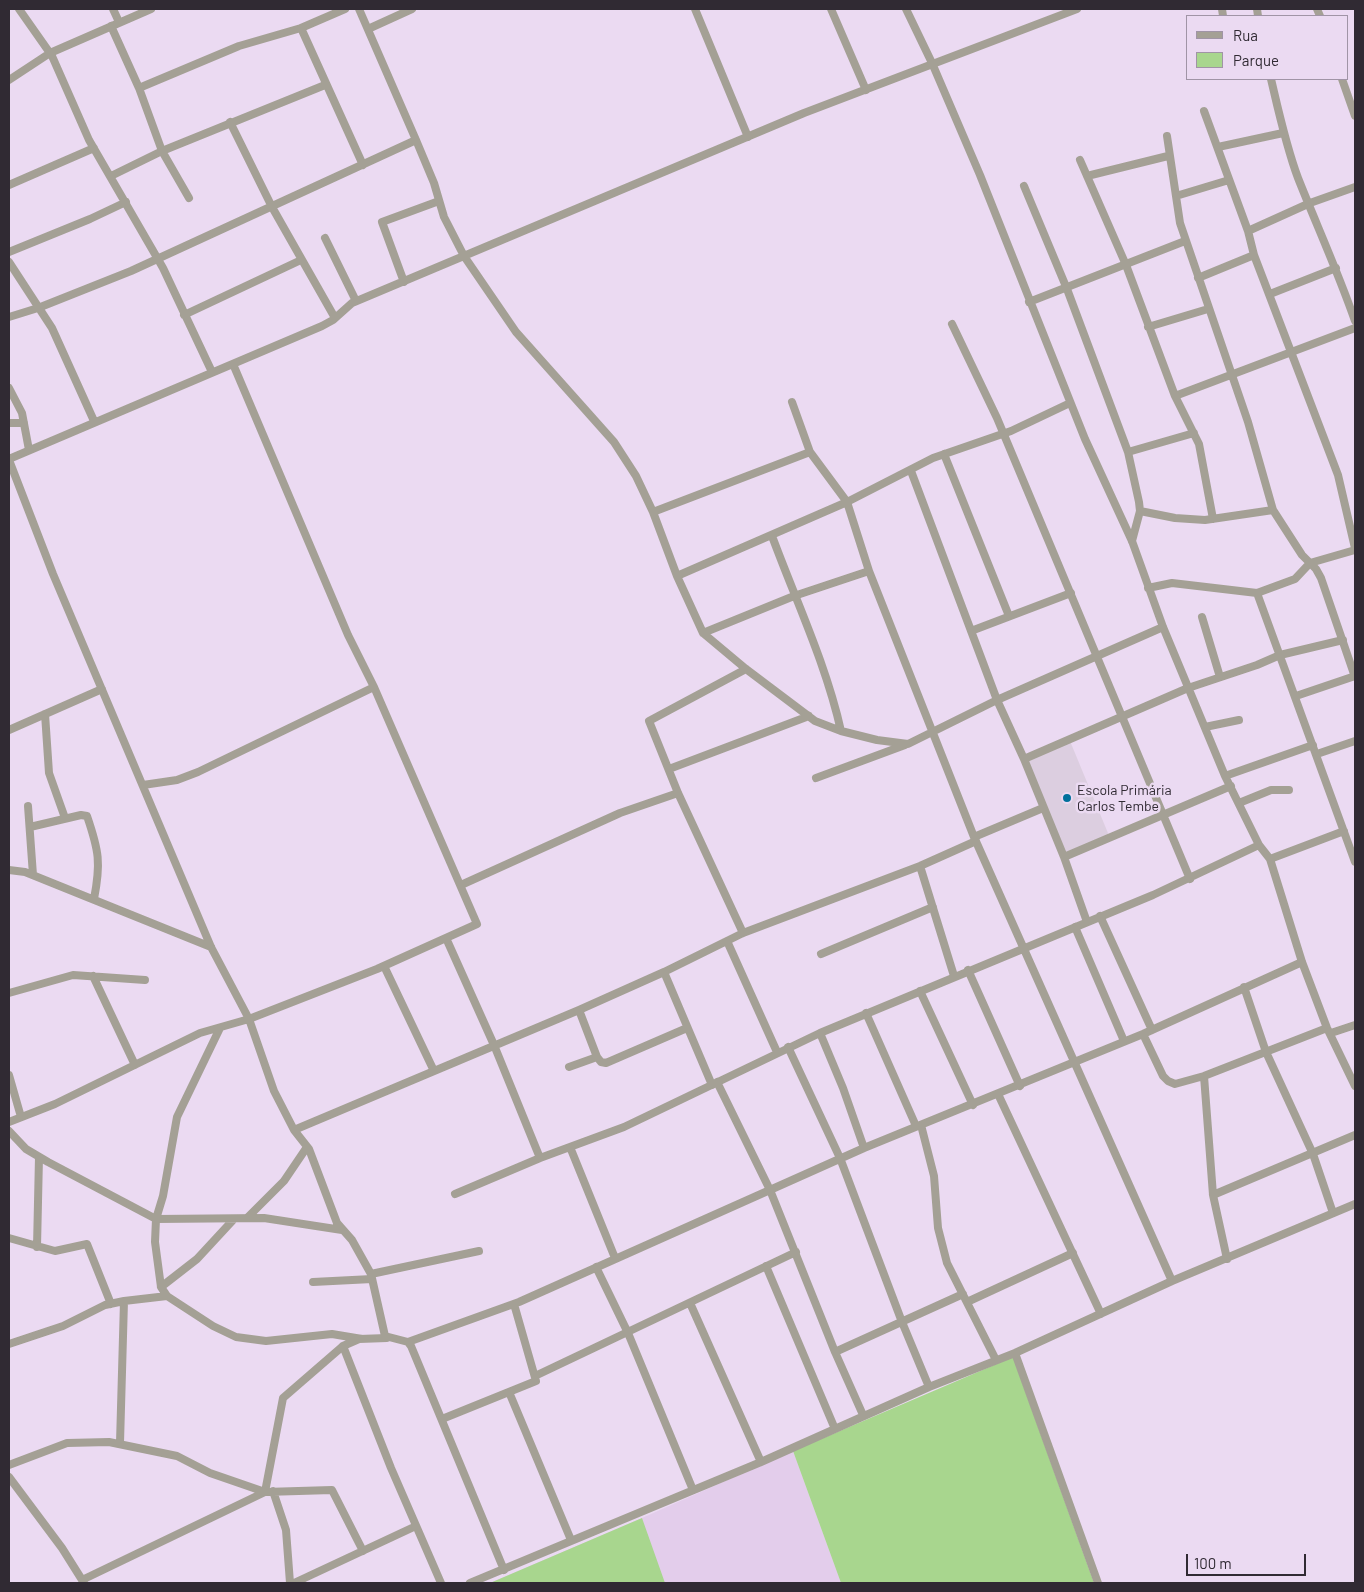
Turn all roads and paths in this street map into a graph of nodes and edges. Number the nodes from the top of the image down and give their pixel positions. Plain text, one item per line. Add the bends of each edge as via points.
1 (19, 9) edge
2 (113, 9) edge
3 (151, 9) edge
4 (345, 9) edge
5 (359, 9) edge
6 (412, 9) edge
7 (695, 9) edge
8 (831, 9) edge
9 (906, 9) edge
10 (1077, 9) edge
11 (119, 22) junction
12 (111, 26) junction
13 (301, 28) junction
14 (368, 29) junction
15 (50, 53) junction
16 (932, 63) junction
17 (9, 80) edge
18 (1272, 80) edge
19 (1342, 80) edge
20 (325, 84) junction
21 (138, 88) junction
22 (866, 90) junction
23 (1204, 111) dead end
24 (1355, 116) edge
25 (230, 122) junction
26 (1283, 133) junction
27 (1167, 136) dead end
28 (748, 137) junction
29 (416, 140) junction
30 (1218, 147) junction
31 (94, 148) junction
32 (162, 151) junction
33 (1168, 156) junction
34 (1080, 160) dead end
35 (362, 165) junction
36 (111, 176) junction
37 (1087, 176) junction
38 (1229, 180) junction
39 (9, 185) edge
40 (1024, 186) dead end
41 (1355, 187) edge
42 (1176, 196) junction
43 (189, 198) dead end
44 (126, 202) junction
45 (439, 202) junction
46 (1310, 204) junction
47 (272, 207) junction
48 (1248, 231) junction
49 (325, 238) dead end
50 (1185, 241) junction
51 (9, 252) edge
52 (1254, 254) junction
53 (464, 256) junction
54 (157, 257) junction
55 (301, 260) junction
56 (9, 262) edge
57 (1126, 265) junction
58 (1336, 268) junction
59 (1198, 278) junction
60 (404, 282) junction
61 (1067, 289) junction
62 (1270, 294) junction
63 (356, 301) junction
64 (1029, 302) junction
65 (38, 308) junction
66 (1208, 309) junction
67 (184, 315) junction
68 (9, 317) edge
69 (335, 318) junction
70 (1355, 321) edge
71 (952, 324) dead end
72 (1148, 327) junction
73 (1355, 328) edge
74 (1291, 352) junction
75 (232, 364) junction
76 (212, 372) junction
77 (1232, 374) junction
78 (9, 388) edge
79 (1175, 396) junction
80 (792, 402) dead end
81 (1070, 403) junction
82 (94, 422) junction
83 (9, 423) edge
84 (24, 423) junction
85 (1003, 433) junction
86 (1194, 433) junction
87 (29, 450) junction
88 (810, 452) junction
89 (1128, 452) junction
90 (944, 454) junction
91 (9, 460) edge
92 (911, 471) junction
93 (847, 502) junction
94 (1273, 510) junction
95 (1140, 511) junction
96 (653, 512) junction
97 (1213, 519) junction
98 (772, 536) junction
99 (1132, 541) junction
100 (1355, 549) edge
101 (1310, 563) junction
102 (869, 570) junction
103 (677, 576) junction
104 (1148, 588) junction
105 (1071, 593) junction
106 (1257, 593) junction
107 (794, 596) junction
108 (1009, 616) junction
109 (1202, 617) dead end
110 (1163, 627) junction
111 (971, 630) junction
112 (703, 633) junction
113 (1343, 640) junction
114 (1280, 655) junction
115 (1096, 656) junction
116 (746, 669) junction
117 (1220, 677) junction
118 (1355, 677) edge
119 (374, 687) junction
120 (1188, 688) junction
121 (102, 689) junction
122 (1296, 696) junction
123 (997, 700) junction
124 (45, 714) junction
125 (809, 716) junction
126 (1122, 717) junction
127 (1239, 720) dead end
128 (1205, 727) junction
129 (9, 730) edge
130 (840, 731) junction
131 (930, 731) junction
132 (1355, 741) edge
133 (908, 744) junction
134 (1313, 745) junction
135 (1317, 754) junction
136 (1024, 759) junction
137 (669, 769) junction
138 (1225, 776) junction
139 (816, 778) dead end
140 (143, 785) junction
141 (1231, 786) junction
142 (1289, 790) dead end
143 (678, 793) junction
144 (1239, 803) junction
145 (28, 806) dead end
146 (1044, 808) junction
147 (1164, 815) junction
148 (65, 818) junction
149 (30, 828) junction
150 (1344, 831) junction
151 (974, 839) junction
152 (1259, 845) junction
153 (1353, 847) edge
154 (1064, 857) junction
155 (1270, 859) junction
156 (1355, 862) edge
157 (920, 866) junction
158 (9, 870) edge
159 (33, 875) junction
160 (1190, 879) junction
161 (461, 885) junction
162 (94, 899) junction
163 (933, 907) junction
164 (1100, 916) junction
165 (1087, 922) junction
166 (1075, 927) junction
167 (743, 933) junction
168 (446, 938) junction
169 (727, 941) junction
170 (211, 947) junction
171 (1023, 947) junction
172 (821, 954) dead end
173 (1302, 962) junction
174 (384, 966) junction
175 (968, 970) junction
176 (664, 972) junction
177 (93, 976) junction
178 (954, 976) junction
179 (145, 980) dead end
180 (1244, 987) junction
181 (920, 991) junction
182 (9, 993) edge
183 (579, 1010) junction
184 (866, 1013) junction
185 (248, 1019) junction
186 (1355, 1025) edge
187 (220, 1028) junction
188 (686, 1028) junction
189 (1152, 1030) junction
190 (1329, 1031) junction
191 (820, 1033) junction
192 (1143, 1034) junction
193 (1124, 1041) junction
194 (494, 1045) junction
195 (788, 1047) junction
196 (776, 1052) junction
197 (1266, 1052) junction
198 (598, 1057) junction
199 (1075, 1061) junction
200 (135, 1065) junction
201 (569, 1067) dead end
202 (434, 1071) junction
203 (9, 1075) edge
204 (1204, 1076) junction
205 (715, 1084) junction
206 (1020, 1086) junction
207 (1355, 1086) edge
208 (998, 1094) junction
209 (973, 1105) junction
210 (21, 1117) junction
211 (9, 1122) edge
212 (919, 1125) junction
213 (294, 1130) junction
214 (9, 1131) edge
215 (1355, 1136) edge
216 (307, 1147) junction
217 (570, 1147) junction
218 (864, 1148) junction
219 (1313, 1154) junction
220 (39, 1157) junction
221 (540, 1158) junction
222 (840, 1158) junction
223 (770, 1190) junction
224 (455, 1194) dead end
225 (1213, 1195) junction
226 (1355, 1204) edge
227 (1333, 1213) junction
228 (248, 1217) junction
229 (156, 1219) junction
230 (234, 1219) junction
231 (342, 1230) junction
232 (9, 1238) edge
233 (37, 1247) junction
234 (479, 1251) dead end
235 (796, 1252) junction
236 (1073, 1253) junction
237 (615, 1258) junction
238 (1227, 1259) junction
239 (766, 1266) junction
240 (596, 1267) junction
241 (371, 1277) junction
242 (1172, 1281) junction
243 (314, 1282) dead end
244 (161, 1287) junction
245 (167, 1296) junction
246 (965, 1298) junction
247 (124, 1301) junction
248 (690, 1303) junction
249 (111, 1304) junction
250 (514, 1304) junction
251 (1102, 1314) junction
252 (902, 1322) junction
253 (628, 1333) junction
254 (387, 1338) junction
255 (362, 1339) junction
256 (408, 1342) junction
257 (9, 1344) edge
258 (343, 1346) junction
259 (835, 1352) junction
260 (1015, 1353) junction
261 (996, 1360) junction
262 (535, 1376) junction
263 (930, 1387) junction
264 (509, 1392) junction
265 (863, 1415) junction
266 (442, 1419) junction
267 (834, 1429) junction
268 (120, 1443) junction
269 (761, 1462) junction
270 (9, 1465) edge
271 (9, 1477) edge
272 (693, 1490) junction
273 (269, 1492) junction
274 (416, 1526) junction
275 (571, 1540) junction
276 (363, 1551) junction
277 (504, 1570) junction
278 (83, 1582) edge
279 (290, 1583) edge
280 (294, 1583) edge
281 (440, 1583) edge
282 (470, 1583) edge
283 (1098, 1583) edge

1 - 15 street
2 - 11 street
3 - 11 street
4 - 13 street
5 - 14 street
6 - 14 street
7 - 28 street
8 - 22 street
9 - 16 street
10 - 16 street
11 - 12 street
12 - 15 street
12 - 21 street
13 - 20 street
13 - 21 street via 238,46
14 - 29 street
15 - 17 street
15 - 31 street
16 - 22 street
16 - 64 street
18 - 26 street
19 - 24 street
20 - 25 street
20 - 35 street
21 - 32 street
22 - 28 street
23 - 30 street
25 - 32 street
25 - 47 street
26 - 30 street
26 - 46 street
27 - 33 street
28 - 53 street
29 - 35 street
29 - 45 street
30 - 38 street
31 - 36 street
31 - 39 street
32 - 36 street
32 - 43 street
33 - 37 street
33 - 42 street
34 - 37 street
35 - 47 street
36 - 44 street
37 - 57 street
38 - 42 street
38 - 48 street
40 - 61 street
41 - 46 street
42 - 50 street
44 - 51 street
44 - 54 street
45 - 53 street
45 - 60 street via 382,222
46 - 48 street
46 - 58 street
47 - 54 street
47 - 55 street
48 - 52 street
49 - 63 street
50 - 57 street
50 - 59 street
52 - 59 street
52 - 62 street
53 - 60 street
53 - 96 street via 516,332 614,442 636,476
54 - 65 street via 131,271
54 - 67 street
55 - 67 street
55 - 69 street
56 - 65 street
57 - 61 street
57 - 72 street
58 - 62 street
58 - 70 street
59 - 66 street
60 - 63 street
61 - 64 street
61 - 89 street
62 - 74 street
63 - 69 street
64 - 81 street
65 - 68 street
65 - 82 street via 60,346
66 - 72 street
66 - 77 street
67 - 76 street
69 - 75 street
71 - 85 street
72 - 79 street
73 - 74 street
74 - 77 street
74 - 100 street via 1338,475
75 - 76 street
75 - 119 street via 348,635
76 - 82 street
77 - 79 street
77 - 94 street
78 - 84 street
79 - 86 street
80 - 88 street
81 - 85 street
81 - 99 street
82 - 87 street
83 - 84 street
84 - 87 street
85 - 90 street
85 - 105 street
86 - 89 street
86 - 97 street
87 - 91 street
88 - 93 street
88 - 96 street
89 - 95 street
90 - 92 street
90 - 108 street
91 - 121 street
92 - 93 street
92 - 111 street
93 - 98 street
93 - 102 street
94 - 97 street
94 - 101 street
95 - 97 street via 1175,518
95 - 99 street
96 - 103 street
98 - 103 street
98 - 107 street
99 - 104 street
100 - 101 street
101 - 106 street via 1295,579
101 - 113 street via 1321,578
102 - 107 street
102 - 131 street
103 - 112 street
104 - 106 street via 1172,583
104 - 110 street
105 - 108 street
105 - 115 street
106 - 114 street
107 - 112 street
107 - 130 street via 814,644
108 - 111 street
109 - 117 street
110 - 115 street
110 - 120 street
111 - 123 street
112 - 116 street
113 - 114 street
113 - 118 street
114 - 117 street
114 - 122 street
115 - 123 street
115 - 126 street
116 - 125 street
116 - 137 street via 648,721
117 - 120 street
118 - 122 street
119 - 140 street via 198,772 177,780
119 - 161 street
120 - 126 street
120 - 128 street
121 - 124 street
121 - 140 street
122 - 134 street
123 - 131 street
123 - 136 street
124 - 129 street
124 - 148 street via 49,773
125 - 130 street
125 - 137 street
126 - 136 street
126 - 147 street
127 - 128 street
128 - 138 street
130 - 133 street
131 - 133 street
131 - 151 street
132 - 135 street
133 - 139 street
134 - 135 street
134 - 138 street
135 - 150 street
136 - 146 street
137 - 143 street
138 - 141 street
140 - 170 street
141 - 144 street
141 - 147 street
142 - 144 street via 1271,790
143 - 161 street via 620,813
143 - 167 street
144 - 152 street
145 - 149 street
146 - 151 street
146 - 154 street
147 - 154 street
147 - 160 street
148 - 149 street
148 - 162 street via 87,816 100,862
149 - 159 street
150 - 153 street
150 - 155 street
151 - 157 street
151 - 171 street
152 - 155 street
152 - 160 street
153 - 156 street
154 - 165 street
155 - 173 street
157 - 163 street
157 - 167 street
158 - 159 street
159 - 162 street
160 - 164 street
161 - 168 street via 477,924
162 - 170 street
163 - 172 street
163 - 178 street
164 - 165 street
164 - 189 street
165 - 166 street
166 - 171 street
166 - 193 street
167 - 169 street
168 - 174 street
168 - 194 street
169 - 176 street
169 - 196 street
170 - 185 street
171 - 175 street
171 - 199 street
173 - 180 street
173 - 190 street
174 - 185 street
174 - 202 street
175 - 178 street
175 - 206 street
176 - 183 street
176 - 188 street
177 - 179 street
177 - 182 street via 73,975
177 - 200 street
178 - 181 street
180 - 189 street
180 - 197 street
181 - 184 street
181 - 209 street
183 - 194 street
183 - 198 street
184 - 191 street
184 - 212 street
185 - 187 street
185 - 213 street via 274,1091
186 - 190 street
187 - 200 street via 192,1036
187 - 229 street via 177,1117
188 - 198 street via 606,1062 601,1062
188 - 205 street
189 - 192 street
190 - 197 street
190 - 207 street
191 - 195 street
191 - 218 street
192 - 193 street
192 - 204 street via 1168,1081 1175,1084
193 - 199 street
194 - 202 street
194 - 221 street
195 - 196 street
195 - 222 street
196 - 205 street
197 - 204 street
197 - 219 street
198 - 201 street
199 - 206 street
199 - 242 street
200 - 210 street
202 - 213 street
203 - 210 street
204 - 225 street
205 - 217 street via 624,1127
205 - 223 street
206 - 208 street
208 - 209 street
208 - 236 street
209 - 212 street
210 - 211 street
212 - 218 street
212 - 246 street via 934,1176 938,1228 947,1263
213 - 216 street
214 - 220 street
215 - 219 street
216 - 228 street via 284,1181
216 - 231 street
217 - 221 street
217 - 237 street
218 - 222 street
219 - 225 street
219 - 227 street
220 - 229 street
220 - 233 street
221 - 224 street
222 - 223 street
222 - 252 street
223 - 235 street
223 - 237 street
225 - 238 street
226 - 227 street
227 - 238 street
228 - 230 street
228 - 231 street
229 - 230 street
229 - 244 street via 154,1242
230 - 244 street via 197,1259
231 - 241 street via 352,1240
232 - 233 street
233 - 249 street via 55,1251 85,1243 89,1246
234 - 241 street
235 - 239 street
235 - 259 street
236 - 246 street
236 - 251 street
237 - 240 street
238 - 242 street
239 - 248 street
239 - 267 street
240 - 250 street
240 - 253 street
241 - 243 street
241 - 254 street
242 - 251 street
244 - 245 street
245 - 247 street
245 - 255 street via 236,1337 266,1341 332,1334
246 - 252 street
246 - 261 street
247 - 249 street
247 - 268 street
248 - 253 street
248 - 269 street
249 - 257 street via 62,1326
250 - 256 street
250 - 262 street
251 - 260 street
252 - 259 street
252 - 263 street
253 - 262 street
253 - 272 street
254 - 255 street
254 - 256 street
255 - 258 street
256 - 266 street
258 - 273 street via 284,1398
258 - 274 street
259 - 265 street
260 - 261 street
260 - 283 street
261 - 263 street
262 - 264 street via 536,1381
263 - 265 street
264 - 266 street
264 - 275 street
265 - 267 street
266 - 277 street
267 - 269 street
268 - 270 street via 67,1442
268 - 273 street via 177,1456 210,1473
269 - 272 street
271 - 278 street
272 - 275 street
273 - 276 street via 334,1491
273 - 278 street
273 - 279 street via 286,1530
274 - 276 street
274 - 281 street
275 - 277 street
276 - 280 street
277 - 282 street

